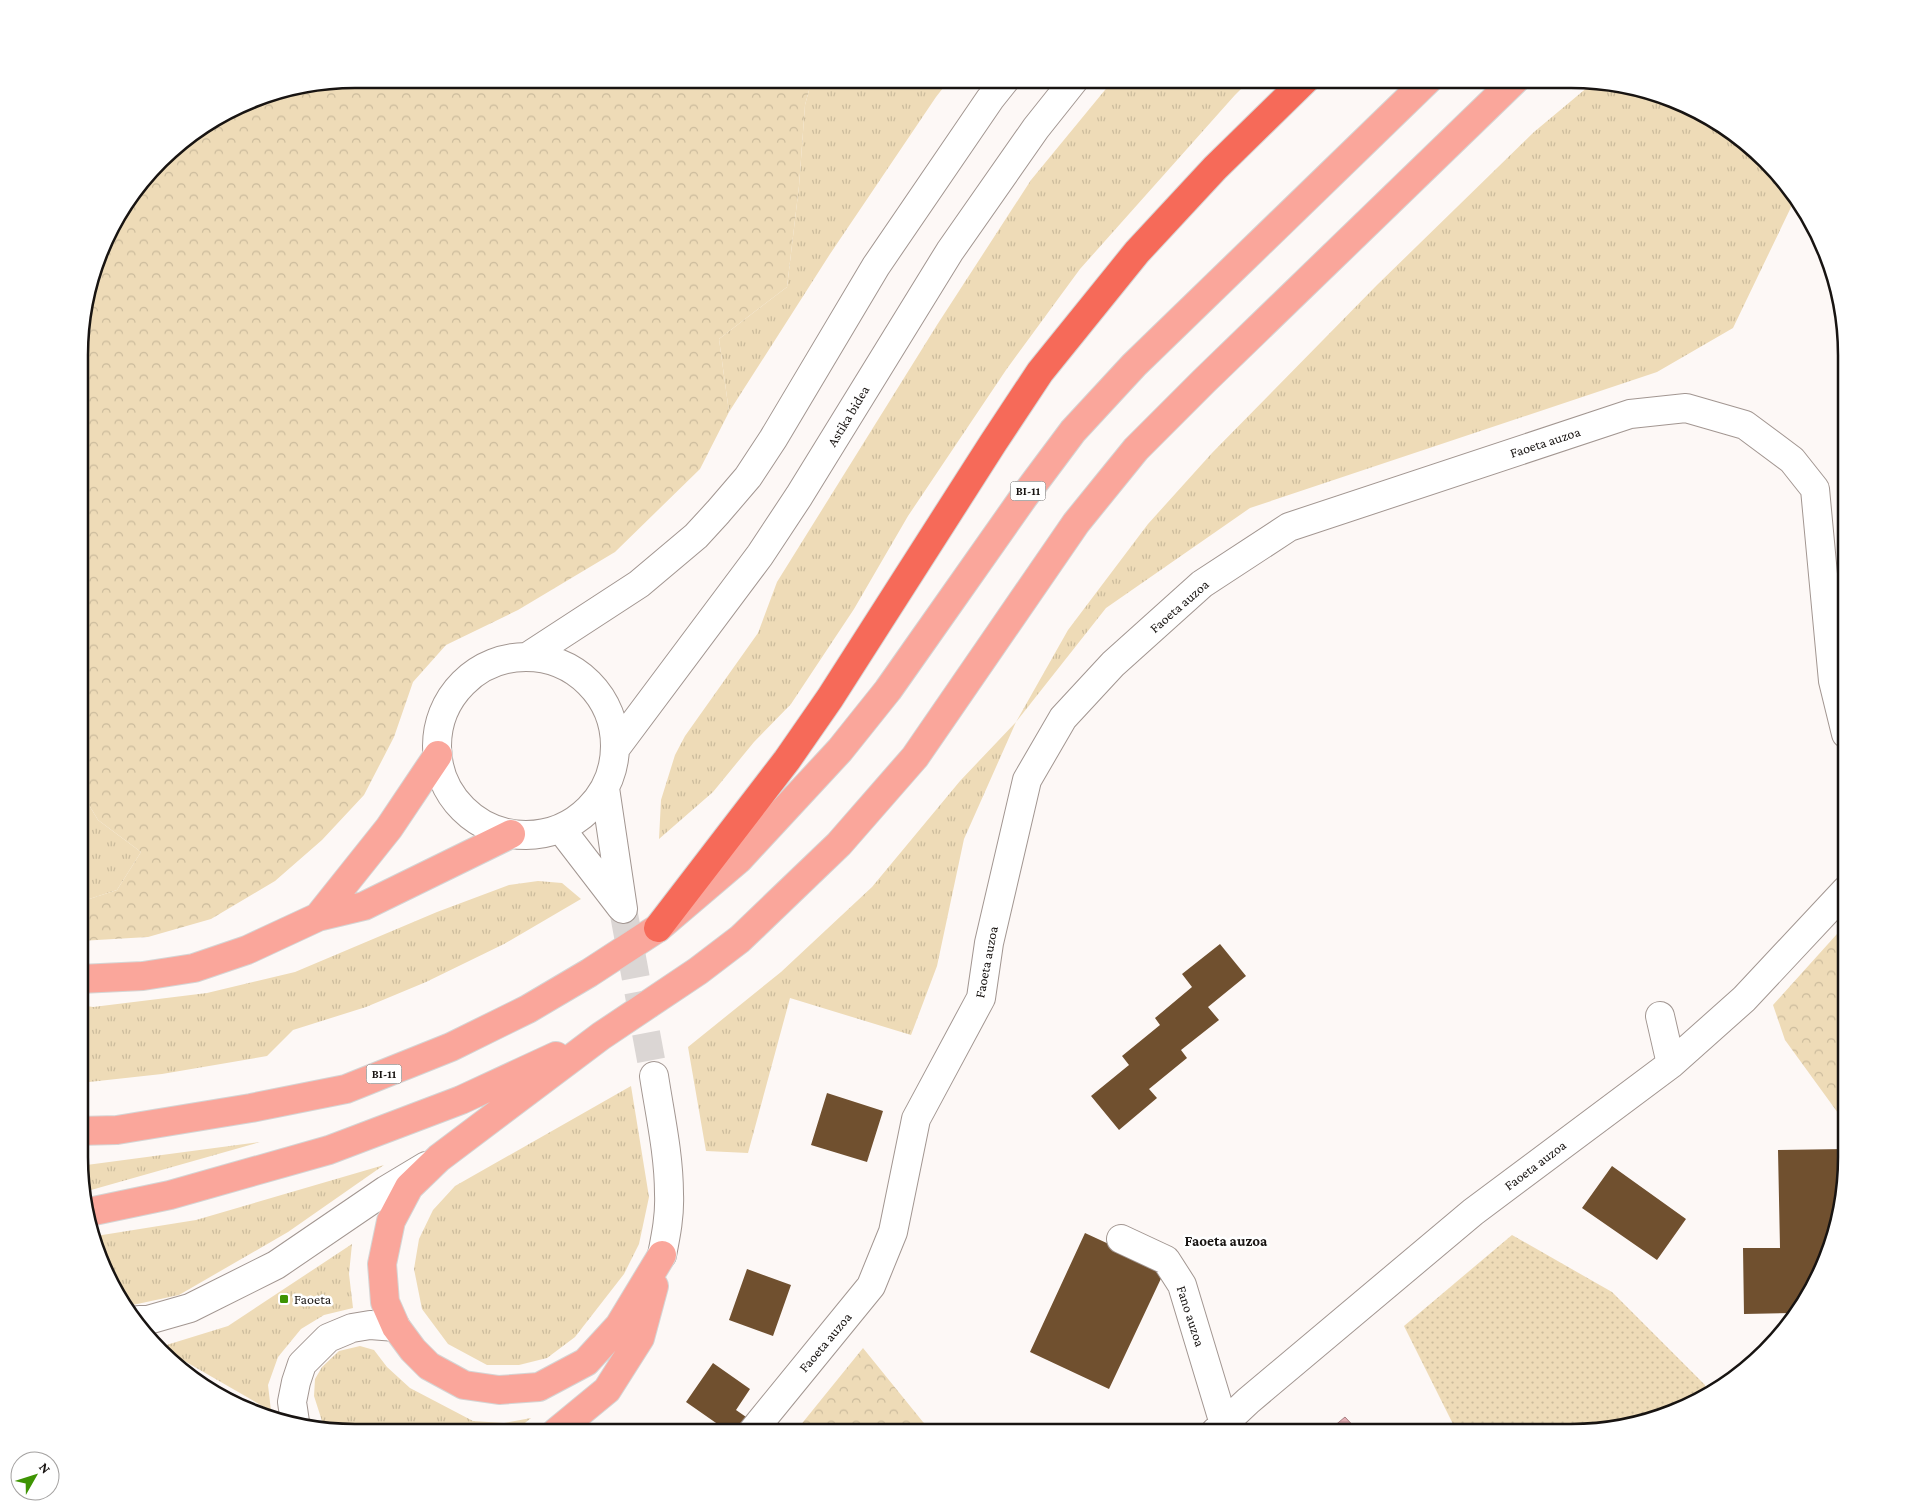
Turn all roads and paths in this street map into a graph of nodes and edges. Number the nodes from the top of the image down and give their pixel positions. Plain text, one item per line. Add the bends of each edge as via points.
1 (999, 88) edge
2 (1068, 88) edge
3 (1297, 88) edge
4 (1420, 88) edge
5 (1507, 88) edge
6 (527, 657) junction
7 (1838, 701) edge
8 (615, 749) junction
9 (438, 755) junction
10 (605, 788) junction
11 (561, 829) junction
12 (511, 834) junction
13 (1838, 899) edge
14 (318, 917) junction
15 (658, 928) junction
16 (88, 979) edge
17 (1660, 1016) dead end
18 (601, 1036) junction
19 (1671, 1064) junction
20 (654, 1076) tunnel mouth
21 (88, 1131) edge
22 (439, 1158) junction
23 (94, 1211) edge
24 (1121, 1239) dead end
25 (662, 1255) junction
26 (144, 1320) edge
27 (396, 1327) junction
28 (294, 1416) edge
29 (566, 1424) edge
30 (759, 1424) edge
31 (1219, 1424) edge
32 (1224, 1424) edge

1 - 6 street via 876,266 748,477 696,536 646,578
2 - 8 street, Astika bidea via 950,251 760,555
3 - 15 highway via 1214,168 1137,252 1040,372 830,698 787,760
4 - 15 main road, BI-11 via 1134,365 1073,431 1022,498 888,690 840,750 738,859
5 - 18 main road via 1136,449 1076,523 915,757 839,844 740,939
6 - 8 street via 564,665 586,680 603,700 612,724
6 - 9 street via 512,658 485,667 463,683 447,705 438,732
7 - 30 street, Faoeta auzoa via 1833,681 1815,489 1792,460 1744,425 1686,408 1630,414 1288,527 1202,584 1113,664 1063,718 1028,780 989,942 981,998 916,1119 893,1232 871,1286
8 - 10 street via 613,770
9 - 12 street via 447,786 463,809 485,825
9 - 14 main road via 390,828
10 - 11 street via 586,812
10 - 11 street via 623,909
11 - 12 street via 537,835
12 - 14 main road via 364,906
13 - 19 street, Faoeta auzoa via 1744,999
14 - 16 main road via 247,950 194,968 143,976
15 - 21 main road, BI-11 via 528,1009 451,1047 346,1089 117,1130
17 - 19 street
18 - 22 main road
18 - 23 main road via 460,1100 329,1150 170,1195
19 - 32 street, Faoeta auzoa via 1473,1212
20 - 25 street via 669,1194
22 - 26 street via 276,1265 190,1308
22 - 27 main road via 409,1187 391,1221 382,1264 385,1302
24 - 31 street, Fano auzoa via 1166,1260 1182,1285
25 - 27 main road via 619,1326 586,1362 539,1387 499,1390 464,1385 429,1366
25 - 29 main road via 640,1338 607,1390
27 - 28 street via 370,1325 328,1338 302,1364 292,1402

